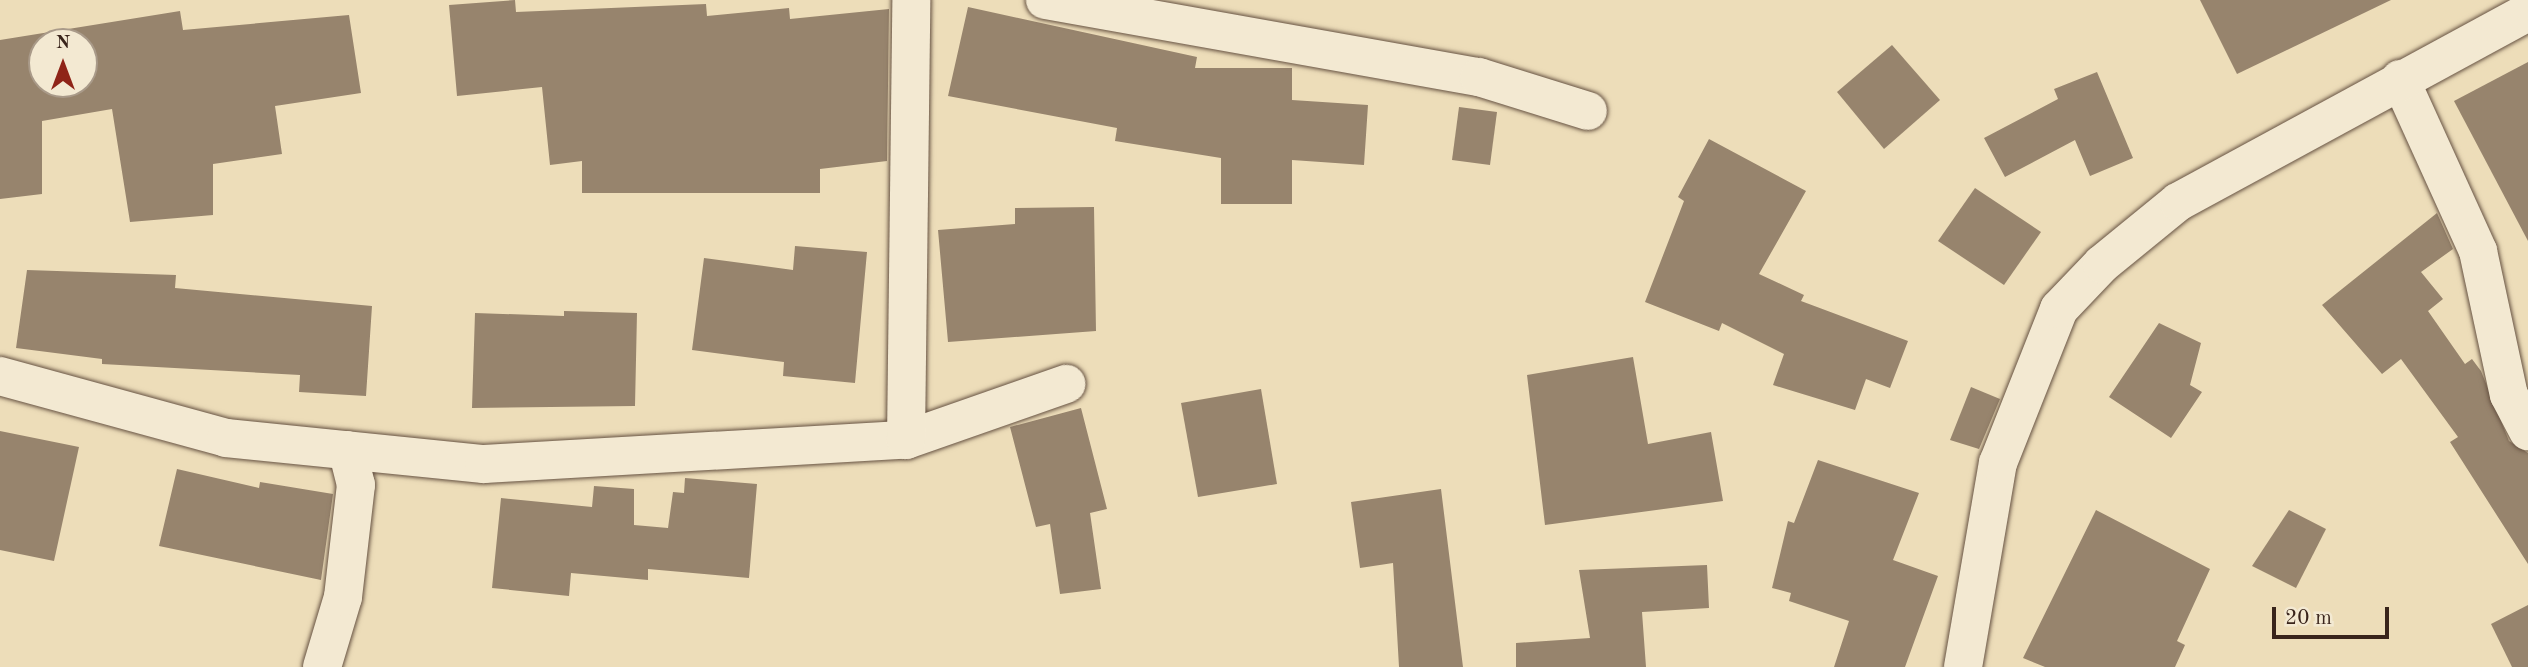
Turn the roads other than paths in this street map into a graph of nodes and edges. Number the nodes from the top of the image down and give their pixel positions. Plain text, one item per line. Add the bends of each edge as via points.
1 (911, 0) edge
2 (1045, 0) edge
3 (2528, 12) edge
4 (2400, 79) junction
5 (1588, 111) dead end
6 (0, 376) edge
7 (1066, 384) dead end
8 (2528, 431) edge
9 (906, 440) junction
10 (347, 450) junction
11 (322, 667) edge
12 (1963, 667) edge

1 - 9 street
2 - 5 street via 1479,77
3 - 4 street
4 - 8 street via 2478,251 2509,395
4 - 12 street via 2178,202 2102,264 2059,309 1998,463
6 - 10 street via 226,438
7 - 9 street
9 - 10 street via 484,464
10 - 11 street via 356,485 343,597

